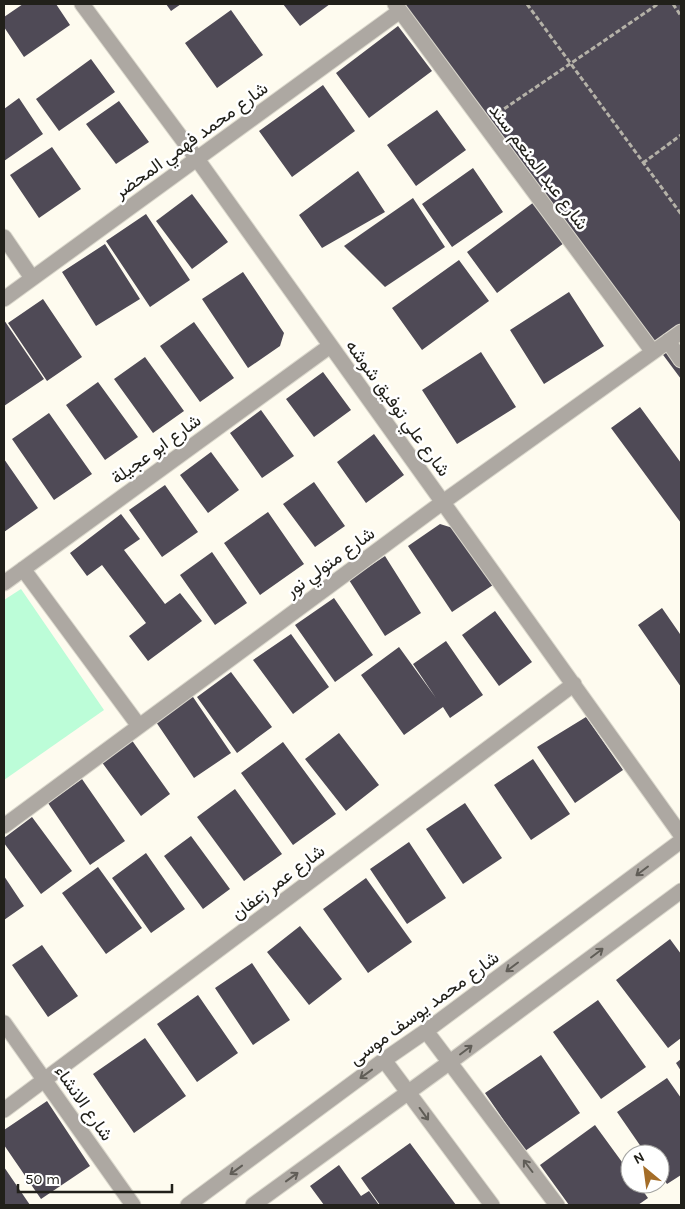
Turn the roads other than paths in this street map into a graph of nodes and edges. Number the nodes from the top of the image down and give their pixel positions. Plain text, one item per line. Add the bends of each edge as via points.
1 (82, 4) edge
2 (398, 7) edge
3 (197, 159) junction
4 (4, 237) edge
5 (32, 278) junction
6 (4, 299) edge
7 (681, 332) edge
8 (668, 341) junction
9 (330, 346) junction
10 (653, 352) junction
11 (681, 360) edge
12 (442, 502) junction
13 (23, 569) junction
14 (4, 583) edge
15 (574, 684) junction
16 (139, 726) junction
17 (4, 826) edge
18 (681, 835) edge
19 (681, 841) edge
20 (681, 891) edge
21 (4, 1023) edge
22 (426, 1031) junction
23 (384, 1060) junction
24 (450, 1062) junction
25 (44, 1080) junction
26 (408, 1092) junction
27 (4, 1110) edge
28 (133, 1205) edge
29 (188, 1205) edge
30 (253, 1205) edge
31 (492, 1205) edge
32 (557, 1205) edge

1 - 3 street, شارع علي توفيق شوشه
2 - 3 street, شارع محمد فهمي المحضر
2 - 10 street, شارع عبد المنعم سند
3 - 5 street, شارع محمد فهمي المحضر
3 - 9 street, شارع علي توفيق شوشه
4 - 5 street
5 - 6 street, شارع محمد فهمي المحضر
7 - 8 street, شارع متولي نور
8 - 10 street, شارع متولي نور
8 - 11 street
9 - 12 street, شارع علي توفيق شوشه
9 - 13 street, شارع ابو عجيلة
10 - 12 street, شارع متولي نور
12 - 15 street, شارع علي توفيق شوشه
12 - 16 street, شارع متولي نور
13 - 14 street, شارع ابو عجيلة
13 - 16 street
15 - 18 street, شارع علي توفيق شوشه
15 - 25 street, شارع عمر زعفان
16 - 17 street, شارع متولي نور
19 -> 22 street, شارع محمد يوسف موسى
24 -> 20 street
21 - 25 street, شارع الانشاء
22 - 23 street, شارع محمد يوسف موسى
22 - 24 street
23 - 26 street
23 -> 29 street, شارع محمد يوسف موسى
24 - 26 street
32 -> 24 street
25 - 27 street, شارع عمر زعفان
25 - 28 street, شارع الانشاء
30 -> 26 street
26 -> 31 street

